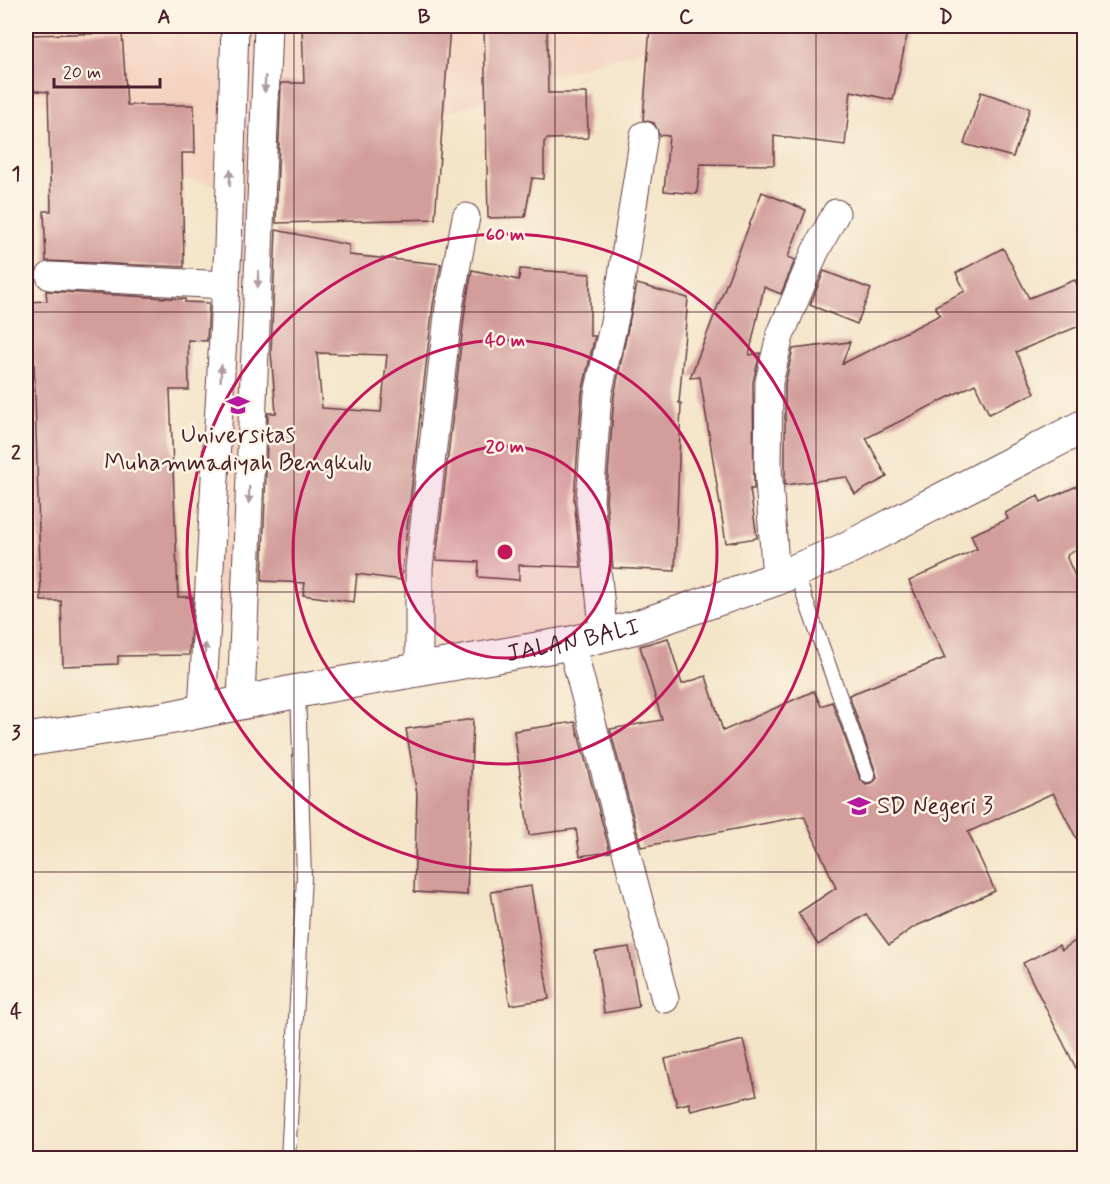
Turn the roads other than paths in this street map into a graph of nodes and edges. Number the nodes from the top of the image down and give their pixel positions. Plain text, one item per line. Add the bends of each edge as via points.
1 (235, 26) edge
2 (268, 26) edge
3 (644, 135) dead end
4 (836, 213) dead end
5 (466, 217) dead end
6 (50, 276) dead end
7 (226, 285) junction
8 (1084, 426) edge
9 (785, 574) junction
10 (604, 636) junction
11 (571, 643) junction
12 (419, 671) junction
13 (298, 690) junction
14 (241, 701) junction
15 (202, 710) junction
16 (26, 740) edge
17 (868, 776) dead end
18 (665, 999) dead end
19 (288, 1158) edge

7 -> 1 street
2 -> 14 street
3 - 10 street via 616,313 597,394 590,500
4 - 9 street via 780,336 769,382 768,467
5 - 12 street via 449,307 419,568
6 - 7 street
15 -> 7 street
8 - 9 street, JALAN BALI via 844,550
9 - 10 street, JALAN BALI
9 - 17 lane
10 - 11 street, JALAN BALI
11 - 12 street, JALAN BALI
11 - 18 street
12 - 13 street, JALAN BALI
13 - 14 street, JALAN BALI
13 - 19 lane via 304,877
14 - 15 street, JALAN BALI
15 - 16 street, JALAN BALI

